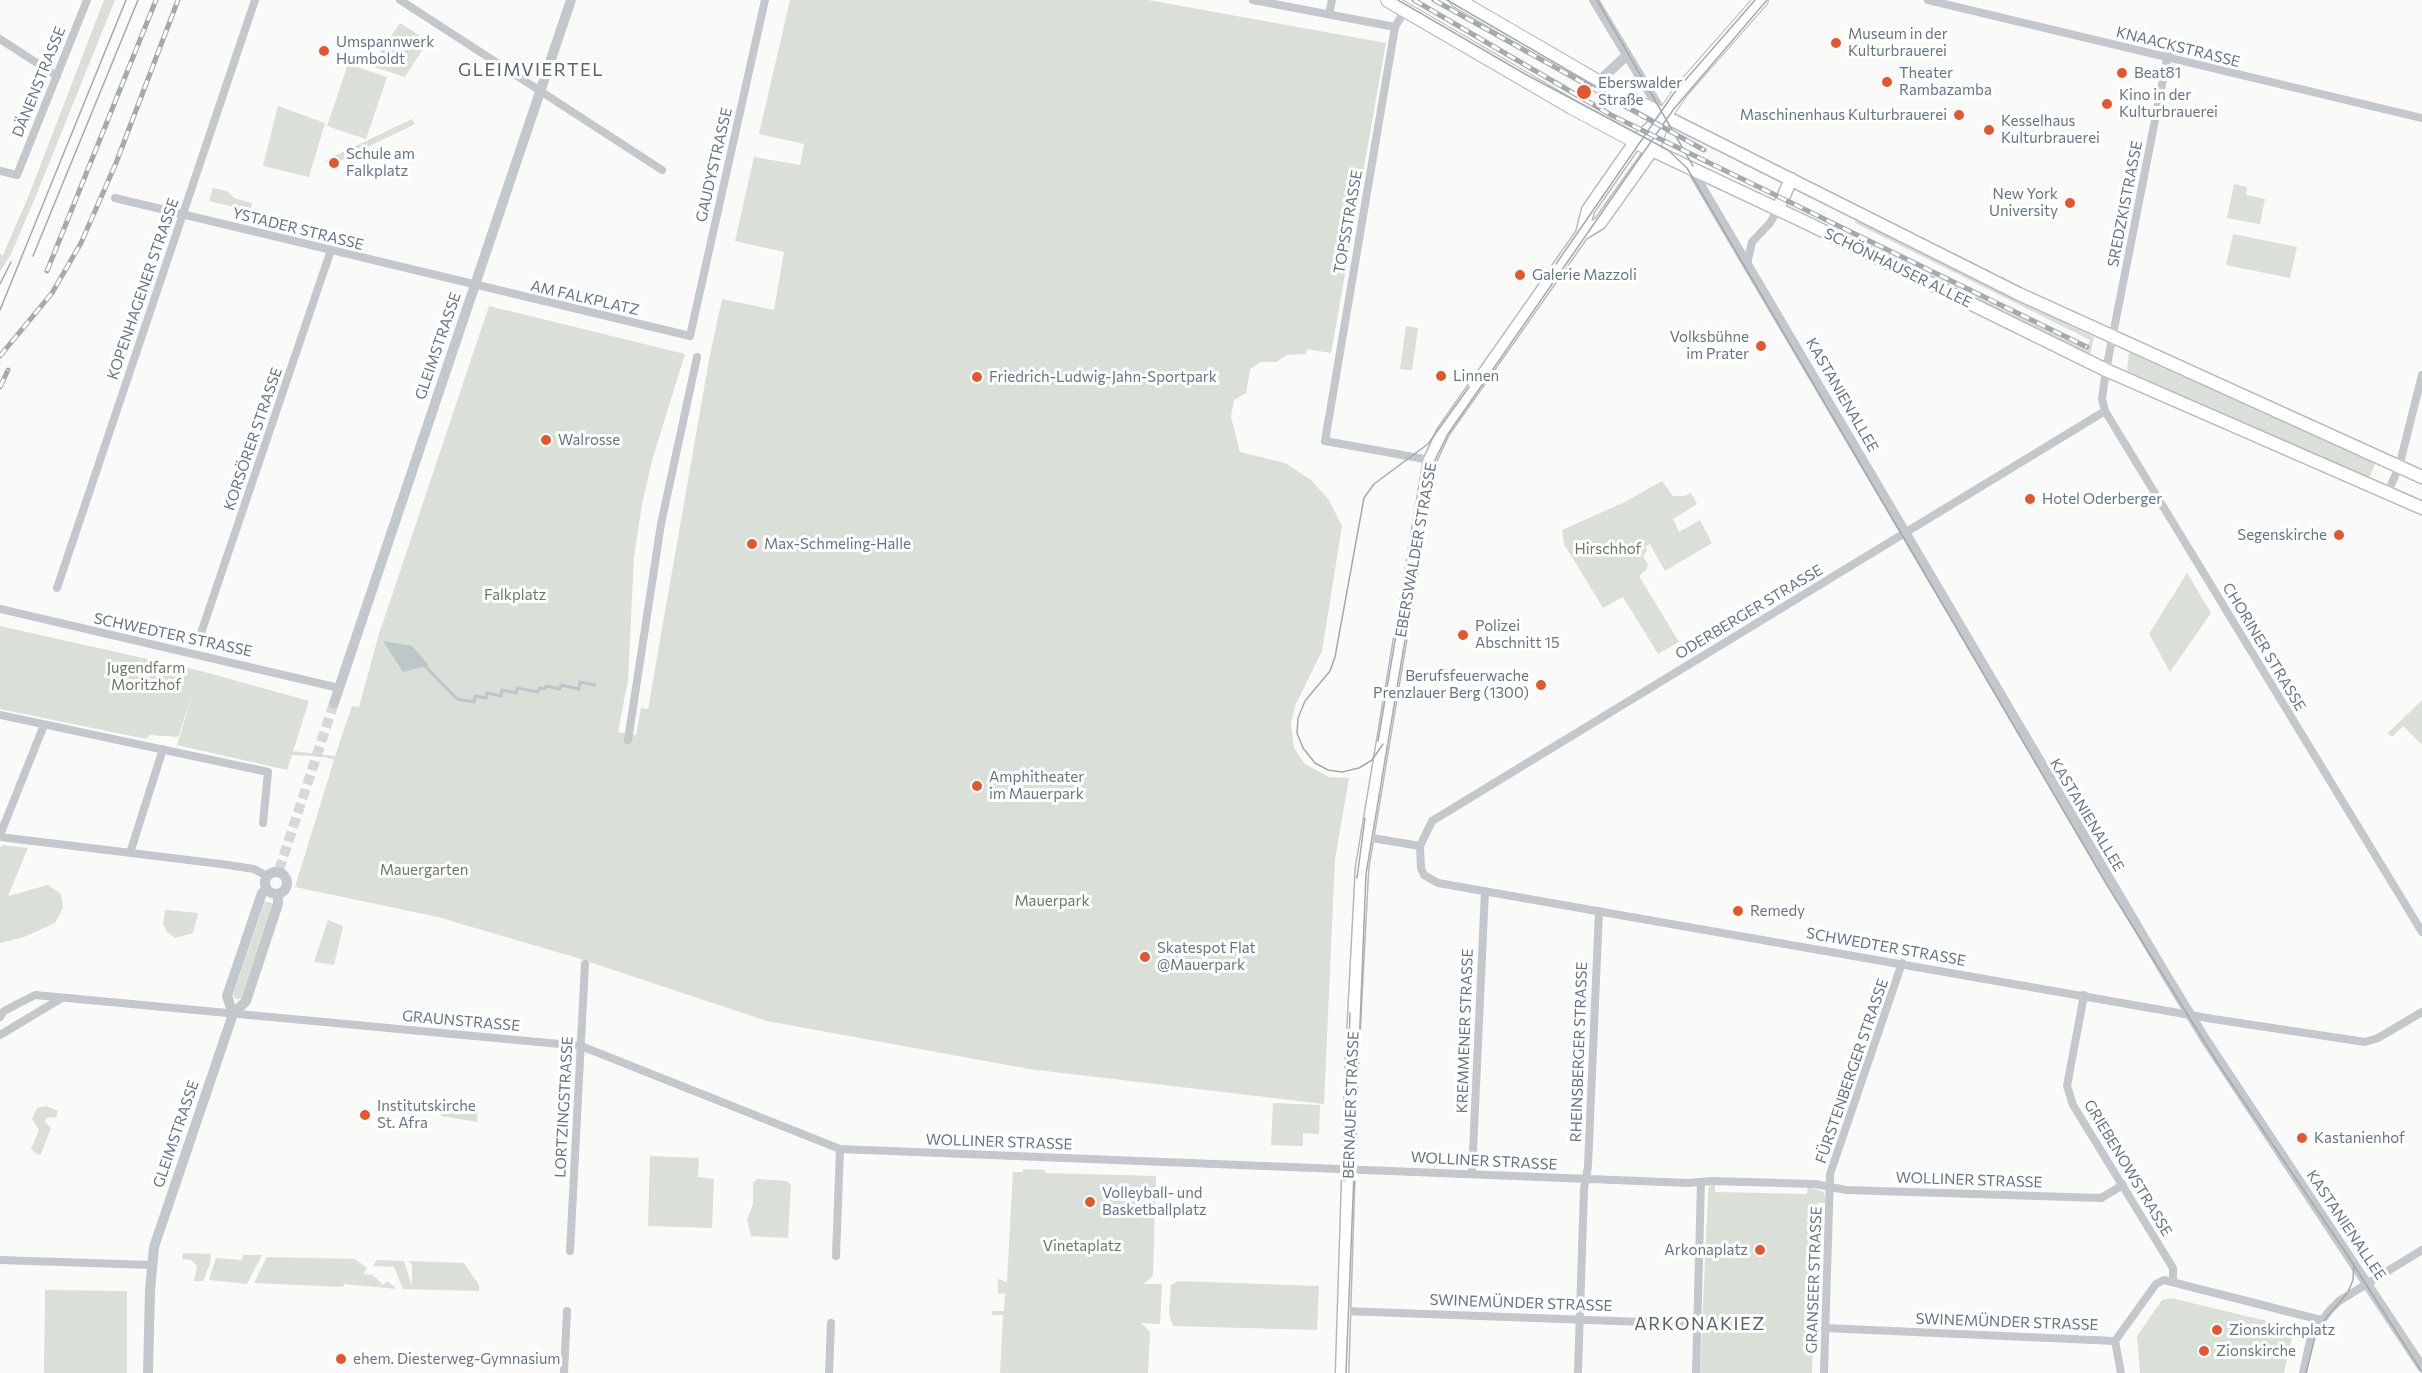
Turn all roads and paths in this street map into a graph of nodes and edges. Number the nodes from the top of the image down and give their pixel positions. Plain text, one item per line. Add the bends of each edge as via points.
1 (87, 0) edge
2 (255, 0) edge
3 (400, 0) edge
4 (571, 0) edge
5 (765, 0) edge
6 (1254, 0) edge
7 (1332, 0) edge
8 (1388, 0) edge
9 (1456, 0) edge
10 (1594, 0) edge
11 (1761, 0) edge
12 (1928, 0) edge
13 (1405, 10) junction
14 (1329, 14) junction
15 (1395, 27) junction
16 (0, 39) edge
17 (2173, 43) dead end
18 (1626, 56) junction
19 (2167, 58) junction
20 (57, 76) junction
21 (1598, 82) junction
22 (540, 91) junction
23 (1664, 116) junction
24 (2422, 118) edge
25 (1636, 141) junction
26 (1652, 150) junction
27 (662, 170) dead end
28 (0, 171) edge
29 (1692, 171) junction
30 (1791, 179) junction
31 (115, 198) dead end
32 (1778, 209) junction
33 (182, 214) junction
34 (1582, 234) junction
35 (331, 250) junction
36 (1746, 265) junction
37 (475, 286) junction
38 (690, 336) joint
39 (2112, 337) junction
40 (697, 357) dead end
41 (2106, 370) junction
42 (2422, 375) edge
43 (2105, 411) junction
44 (1430, 460) junction
45 (2399, 466) junction
46 (2422, 477) edge
47 (2387, 494) junction
48 (2422, 508) edge
49 (1904, 533) junction
50 (57, 588) dead end
51 (0, 609) edge
52 (200, 636) dead end
53 (339, 688) junction
54 (334, 703) tunnel mouth
55 (0, 715) edge
56 (44, 724) junction
57 (628, 740) dead end
58 (163, 748) junction
59 (263, 823) dead end
60 (0, 836) edge
61 (1366, 837) junction
62 (1420, 846) junction
63 (130, 853) junction
64 (267, 876) junction
65 (267, 890) junction
66 (1485, 891) junction
67 (278, 894) junction
68 (1599, 911) junction
69 (2422, 932) edge
70 (1902, 963) junction
71 (585, 964) dead end
72 (2084, 995) junction
73 (60, 999) junction
74 (2422, 1012) edge
75 (233, 1014) junction
76 (2189, 1014) junction
77 (0, 1017) edge
78 (0, 1035) edge
79 (581, 1046) junction
80 (840, 1149) junction
81 (1349, 1169) junction
82 (1472, 1173) junction
83 (1586, 1179) junction
84 (1701, 1182) junction
85 (2123, 1185) junction
86 (1830, 1187) junction
87 (2422, 1250) edge
88 (570, 1251) dead end
89 (836, 1256) dead end
90 (0, 1260) edge
91 (151, 1265) junction
92 (2173, 1282) junction
93 (2368, 1283) junction
94 (567, 1311) dead end
95 (1344, 1311) junction
96 (1580, 1319) junction
97 (2321, 1320) junction
98 (831, 1323) dead end
99 (1697, 1324) junction
100 (1825, 1328) junction
101 (2115, 1341) junction
102 (2422, 1367) edge
103 (148, 1373) edge
104 (564, 1373) edge
105 (829, 1373) edge
106 (1342, 1373) edge
107 (1578, 1373) edge
108 (1696, 1373) edge
109 (1824, 1373) edge
110 (2121, 1373) edge
111 (2303, 1373) edge

1 - 20 street, DÄNENSTRASSE
2 - 33 street, KOPENHAGENER STRASSE
3 - 22 street
4 - 22 street, GLEIMSTRASSE
5 - 38 street, GAUDYSTRASSE
6 - 14 street
7 - 14 street
8 - 13 main road, SCHÖNHAUSER ALLEE
9 - 21 main road, SCHÖNHAUSER ALLEE
10 - 18 street
11 - 23 main road via 1693,76
12 - 19 street, KNAACKSTRASSE
13 - 15 street, TOPSSTRASSE
13 - 25 main road, SCHÖNHAUSER ALLEE
14 - 15 street
15 - 44 street, TOPSSTRASSE via 1325,441
16 - 20 street
17 - 19 street, SREDZKISTRASSE
18 - 21 street
18 - 23 street
19 - 24 street, KNAACKSTRASSE
19 - 39 street, SREDZKISTRASSE
20 - 28 street, DÄNENSTRASSE via 17,175
21 - 23 main road, SCHÖNHAUSER ALLEE
22 - 27 street
22 - 37 street, GLEIMSTRASSE
23 - 25 main road, EBERSWALDER STRASSE
23 - 26 main road
23 - 30 main road, SCHÖNHAUSER ALLEE
25 - 26 main road, SCHÖNHAUSER ALLEE
25 - 34 main road, EBERSWALDER STRASSE via 1588,210
26 - 29 main road, SCHÖNHAUSER ALLEE
26 - 34 main road, EBERSWALDER STRASSE via 1600,223
29 - 32 main road, SCHÖNHAUSER ALLEE
29 - 36 street, KASTANIENALLEE
30 - 32 main road
30 - 39 main road, SCHÖNHAUSER ALLEE
31 - 33 street, YSTADER STRASSE
32 - 36 street via 1752,242
32 - 41 main road, SCHÖNHAUSER ALLEE
33 - 35 street, YSTADER STRASSE
33 - 50 street, KOPENHAGENER STRASSE
34 - 44 main road, EBERSWALDER STRASSE via 1443,432
35 - 37 street, YSTADER STRASSE
35 - 52 street, KORSÖRER STRASSE
36 - 49 street, KASTANIENALLEE
37 - 38 street, AM FALKPLATZ
37 - 53 street, GLEIMSTRASSE
39 - 41 street, SREDZKISTRASSE
39 - 45 main road, SCHÖNHAUSER ALLEE
40 - 57 street via 661,524
41 - 43 street via 2102,399
41 - 47 main road, SCHÖNHAUSER ALLEE
42 - 45 street
43 - 49 street, ODERBERGER STRASSE
43 - 69 street, CHORINER STRASSE
44 - 61 main road, EBERSWALDER STRASSE
45 - 46 main road, SCHÖNHAUSER ALLEE
45 - 47 street
47 - 48 main road, SCHÖNHAUSER ALLEE
49 - 62 street, ODERBERGER STRASSE via 1432,822
49 - 76 street, KASTANIENALLEE
51 - 53 street, SCHWEDTER STRASSE
53 - 54 street, GLEIMSTRASSE
55 - 56 street
56 - 58 street
56 - 60 street
58 - 59 street via 268,772
58 - 63 street
60 - 63 street
61 - 62 street
61 - 81 main road, BERNAUER STRASSE via 1356,952
62 - 66 street, SCHWEDTER STRASSE via 1421,868 1431,881
63 - 64 street via 254,869
64 - 65 street, GLEIMSTRASSE
64 - 67 street, GLEIMSTRASSE via 279,871 285,876 285,890
65 - 67 street
65 - 75 street, GLEIMSTRASSE via 262,893 227,996
66 - 68 street, SCHWEDTER STRASSE
66 - 82 street, KREMMENER STRASSE
67 - 75 street, GLEIMSTRASSE via 246,1001
68 - 70 street, SCHWEDTER STRASSE
68 - 83 street, RHEINSBERGER STRASSE
70 - 72 street, SCHWEDTER STRASSE
70 - 86 street, FÜRSTENBERGER STRASSE via 1830,1174
71 - 79 street, LORTZINGSTRASSE
72 - 76 street, SCHWEDTER STRASSE
72 - 85 street, GRIEBENOWSTRASSE via 2067,1086 2073,1105
73 - 75 street, GRAUNSTRASSE
73 - 77 street, GRAUNSTRASSE via 30,996
73 - 78 street
74 - 76 street, SCHWEDTER STRASSE via 2378,1038 2365,1041
75 - 79 street, GRAUNSTRASSE
75 - 91 street, GLEIMSTRASSE
76 - 93 street, KASTANIENALLEE
79 - 80 street, GRAUNSTRASSE
79 - 88 street, LORTZINGSTRASSE
80 - 81 street, WOLLINER STRASSE
80 - 89 street
81 - 82 street, WOLLINER STRASSE
81 - 95 main road, BERNAUER STRASSE
82 - 83 street, WOLLINER STRASSE
83 - 84 street, WOLLINER STRASSE
83 - 96 street, RHEINSBERGER STRASSE
84 - 86 street, WOLLINER STRASSE
84 - 99 street
85 - 86 street, WOLLINER STRASSE via 2101,1198
85 - 92 street, GRIEBENOWSTRASSE via 2173,1268
86 - 100 street, GRANSEER STRASSE
87 - 93 street
90 - 91 street
91 - 103 street, GLEIMSTRASSE
92 - 97 street
92 - 101 street via 2164,1280 2156,1284
93 - 97 street via 2339,1301
93 - 102 street, KASTANIENALLEE
94 - 104 street
95 - 96 street, SWINEMÜNDER STRASSE
95 - 106 main road, BERNAUER STRASSE
96 - 99 street, SWINEMÜNDER STRASSE
96 - 107 street, RHEINSBERGER STRASSE
97 - 111 street via 2311,1336
98 - 105 street
99 - 108 street
100 - 101 street, SWINEMÜNDER STRASSE
100 - 109 street, GRANSEER STRASSE
101 - 110 street

